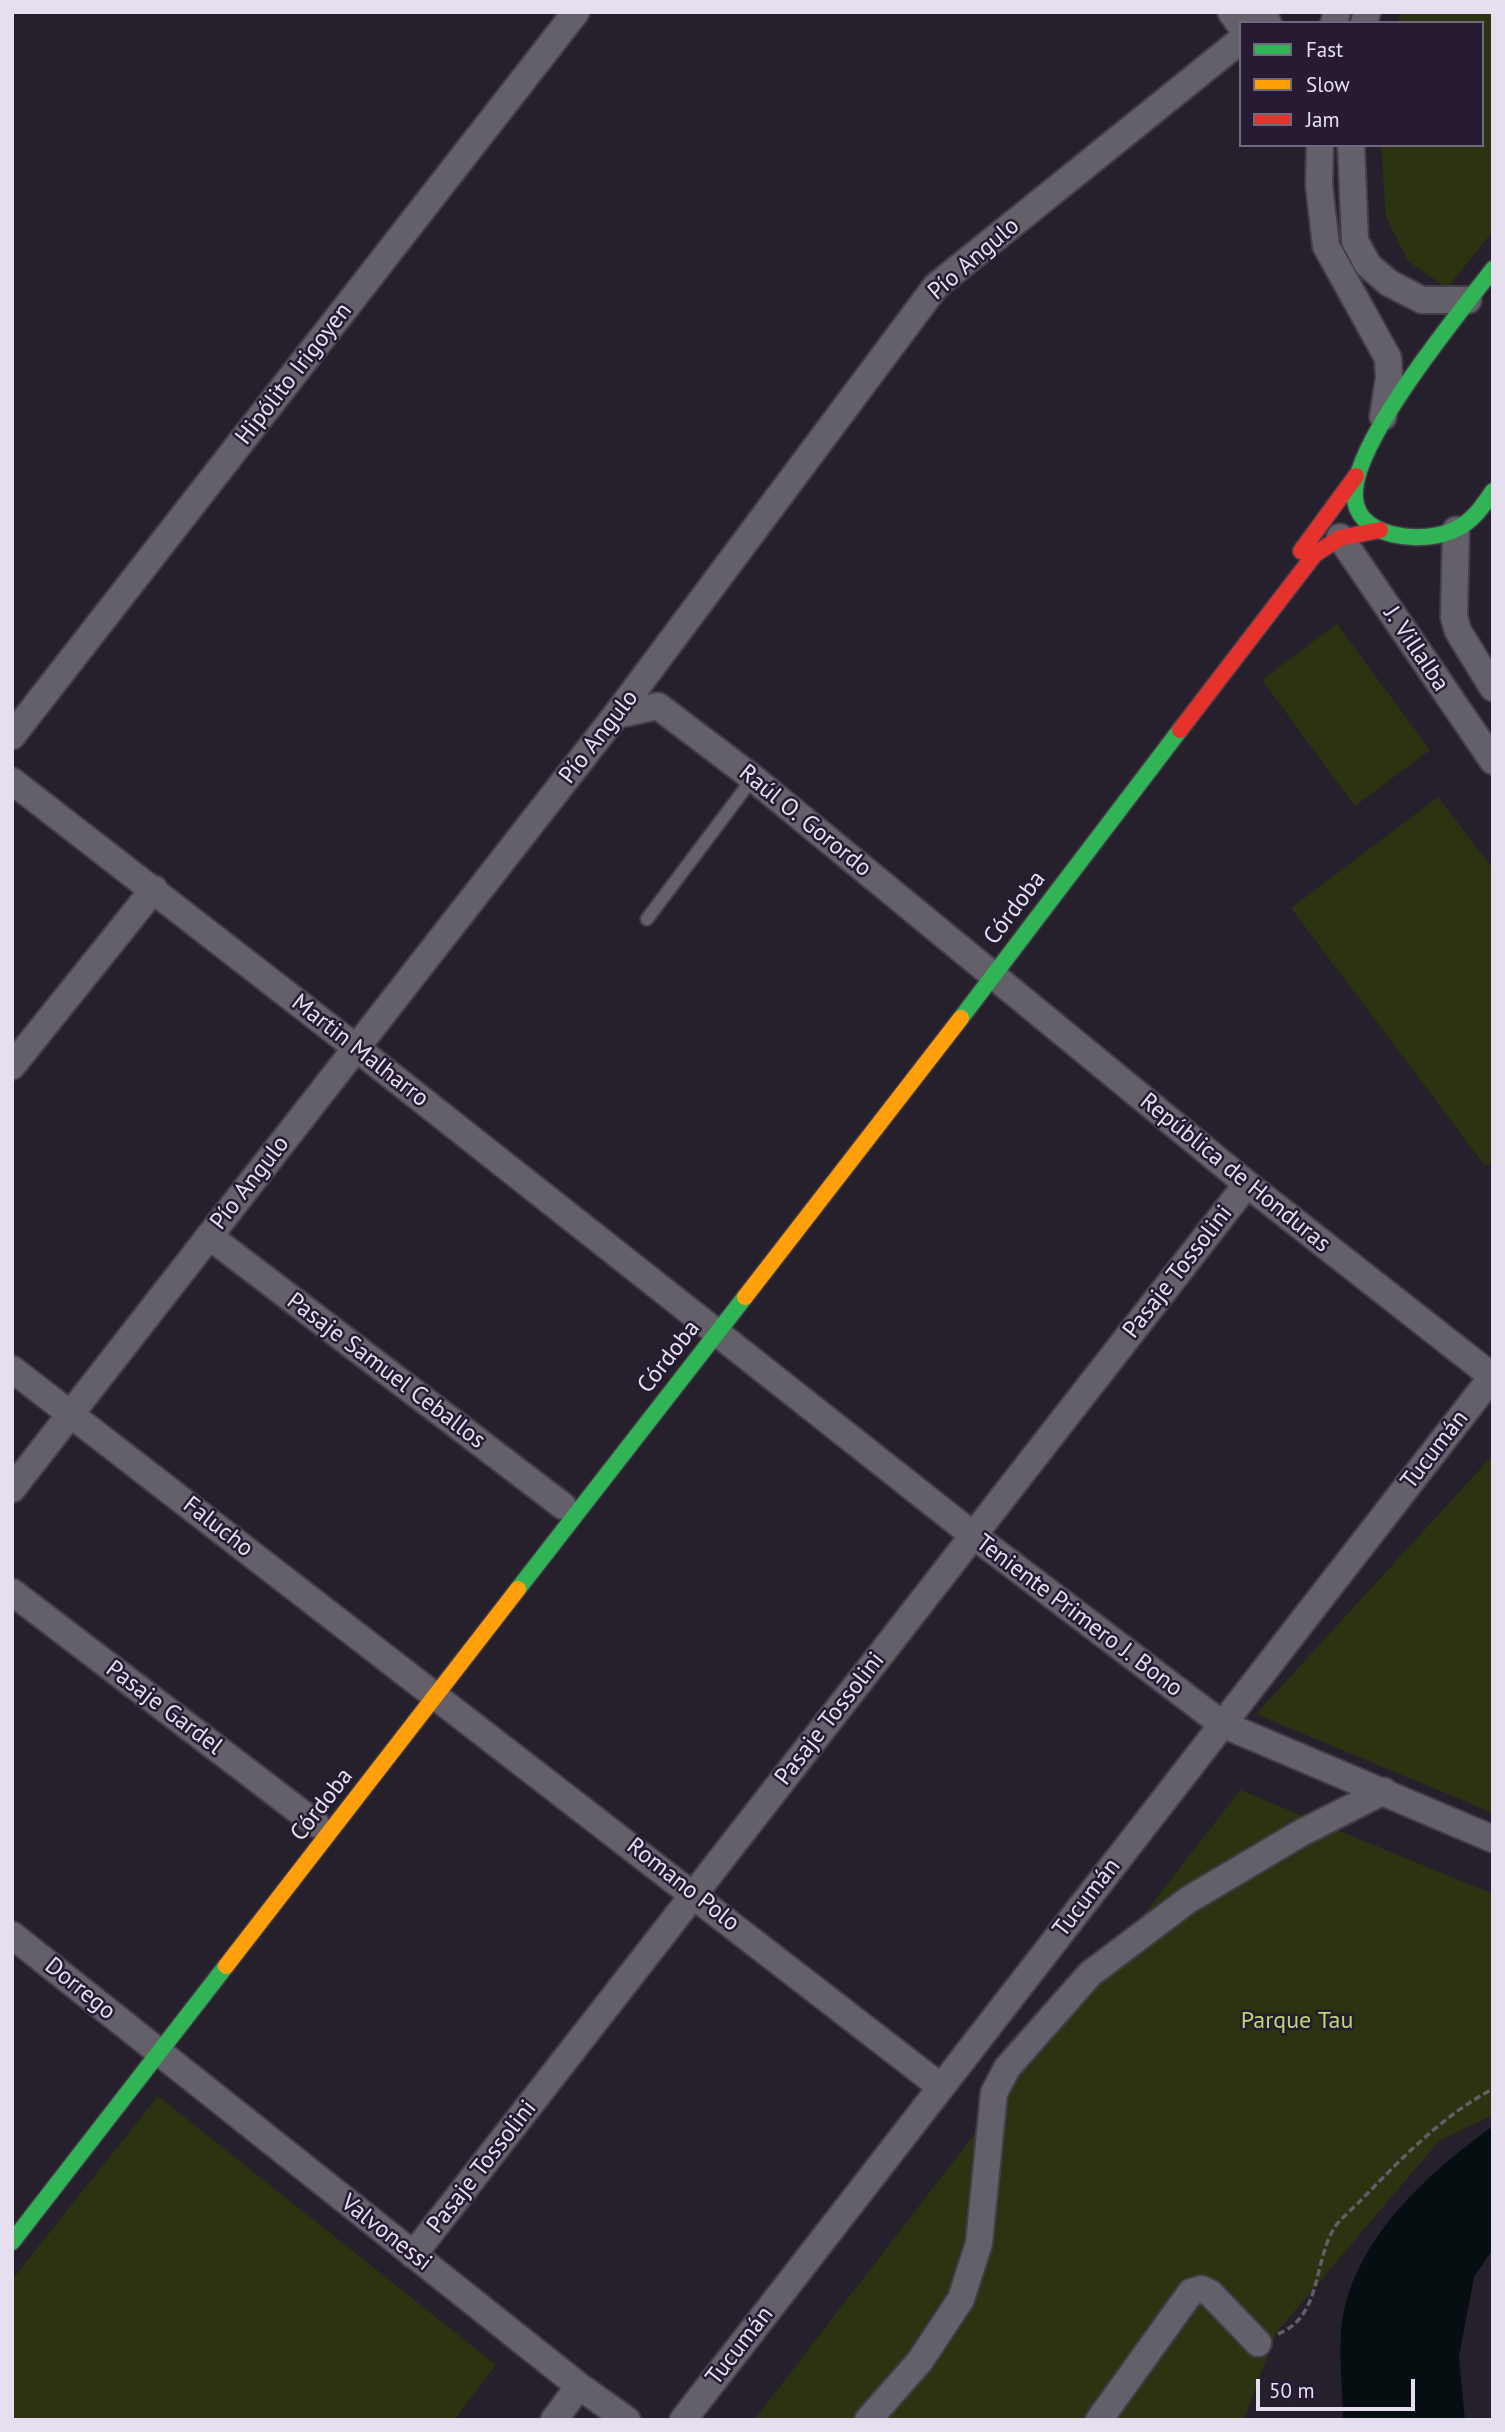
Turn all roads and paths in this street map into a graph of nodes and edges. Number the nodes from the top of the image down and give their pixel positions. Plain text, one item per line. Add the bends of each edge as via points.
1 (576, 12) edge
2 (1239, 42) edge
3 (1320, 147) edge
4 (1352, 147) edge
5 (1493, 269) edge
6 (1493, 289) edge
7 (1468, 300) junction
8 (1382, 422) junction
9 (1356, 475) junction
10 (1489, 504) edge
11 (1380, 530) junction
12 (1457, 530) junction
13 (1340, 537) junction
14 (1493, 688) edge
15 (616, 715) junction
16 (12, 736) edge
17 (1493, 761) edge
18 (753, 778) junction
19 (12, 781) edge
20 (154, 889) junction
21 (647, 919) dead end
22 (987, 971) junction
23 (355, 1047) junction
24 (12, 1066) edge
25 (1247, 1184) junction
26 (209, 1236) junction
27 (710, 1330) junction
28 (12, 1369) edge
29 (1492, 1377) edge
30 (71, 1413) junction
31 (12, 1489) edge
32 (563, 1506) junction
33 (973, 1535) junction
34 (12, 1592) edge
35 (430, 1690) junction
36 (1222, 1724) junction
37 (1384, 1791) junction
38 (316, 1824) junction
39 (1493, 1839) edge
40 (694, 1894) junction
41 (12, 1935) edge
42 (154, 2049) junction
43 (941, 2087) junction
44 (1493, 2089) edge
45 (12, 2220) edge
46 (12, 2242) edge
47 (413, 2255) junction
48 (1258, 2343) joint
49 (579, 2386) junction
50 (554, 2420) edge
51 (627, 2420) edge
52 (682, 2420) edge
53 (868, 2420) edge
54 (1099, 2420) edge

1 - 16 street, Hipólito Irigoyen
2 - 15 street, Pío Angulo via 936,286
3 - 8 street via 1326,246 1388,358
4 - 7 street via 1355,241 1368,265 1389,283 1422,300
5 - 7 street, Córdoba
6 - 7 street
7 - 8 street, Córdoba
8 - 9 street, Córdoba
9 - 11 street via 1357,504
9 - 22 street, Córdoba
10 - 12 street
11 - 12 street via 1416,539
11 - 13 street, Córdoba
12 - 14 street, J. Villalba via 1454,617
13 - 17 street, J. Villalba
13 - 22 street, Córdoba via 1307,562
15 - 18 street, Raúl O. Gorordo via 658,706
15 - 23 street, Pío Angulo
18 - 21 lane
18 - 22 street, Raúl O. Gorordo
19 - 20 street, Martin Malharro
20 - 23 street, Martin Malharro
20 - 24 street
22 - 25 street, República de Honduras
22 - 27 street, Córdoba
23 - 26 street, Pío Angulo
23 - 27 street, Martin Malharro
25 - 29 street, República de Honduras
25 - 33 street, Pasaje Tossolini
26 - 30 street, Pío Angulo
26 - 32 street, Pasaje Samuel Ceballos
27 - 32 street, Córdoba
27 - 33 street, Teniente Primero J. Bono
27 - 35 street, Córdoba
28 - 30 street, Falucho
29 - 36 street, Tucumán
30 - 31 street, Pío Angulo
30 - 35 street, Falucho
32 - 35 street, Córdoba
33 - 36 street, Teniente Primero J. Bono
33 - 40 street, Pasaje Tossolini
34 - 38 street, Pasaje Gardel
35 - 38 street, Córdoba
35 - 40 street, Romano Polo
35 - 42 street, Córdoba
36 - 37 street, Teniente Primero J. Bono
36 - 43 street, Tucumán
37 - 39 street, Teniente Primero J. Bono
37 - 53 street via 1301,1833 1188,1900 1090,1974 1007,2068 994,2094 979,2243 961,2299 920,2361
38 - 42 street, Córdoba
40 - 43 street, Romano Polo
40 - 47 street, Pasaje Tossolini
41 - 42 street, Dorrego
42 - 45 street, Córdoba
42 - 46 street, Córdoba
42 - 47 street, Valvonessi
43 - 52 street, Tucumán
44 - 48 path via 1468,2102 1398,2162 1333,2230 1306,2311 1293,2328
47 - 49 street, Valvonessi
48 - 54 street via 1210,2293 1201,2289 1191,2292
49 - 50 street
49 - 51 street, Valvonessi

